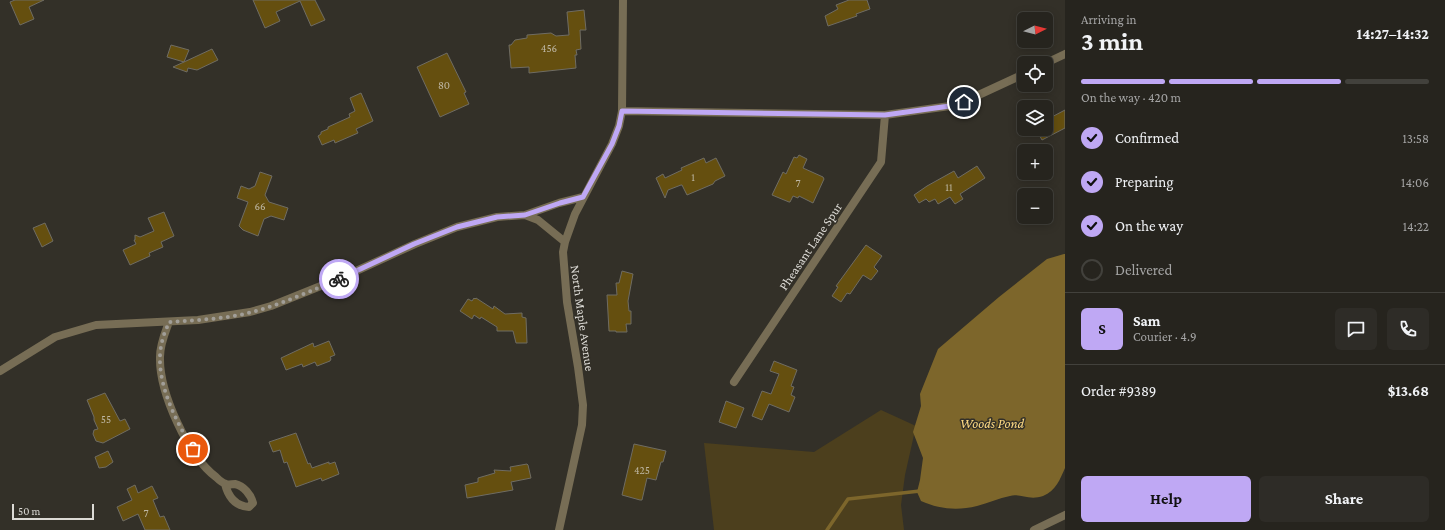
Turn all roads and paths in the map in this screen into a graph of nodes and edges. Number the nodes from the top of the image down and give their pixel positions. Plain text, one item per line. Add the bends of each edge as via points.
1 (622, 0) edge
2 (1065, 54) edge
3 (1053, 60) edge
4 (1017, 77) edge
5 (622, 111) junction
6 (885, 115) junction
7 (583, 197) junction
8 (525, 215) junction
9 (565, 242) junction
10 (169, 322) junction
11 (0, 371) edge
12 (734, 382) dead end
13 (225, 484) dead end
14 (1065, 515) edge
15 (559, 530) edge
16 (1034, 530) edge

1 - 5 street, North Maple Avenue
2 - 3 street
4 - 6 street via 957,105
5 - 6 street
5 - 7 street, North Maple Avenue via 612,144
6 - 12 street, Pheasant Lane Spur via 881,162
7 - 8 street
7 - 9 street, North Maple Avenue
8 - 9 street via 538,220
8 - 10 street via 497,217 457,227 271,306 226,316
9 - 15 street, North Maple Avenue via 563,252 567,302 583,406 582,425
10 - 11 street via 96,325 55,337
10 - 13 street via 160,357 168,400 178,424 201,462
14 - 16 street

